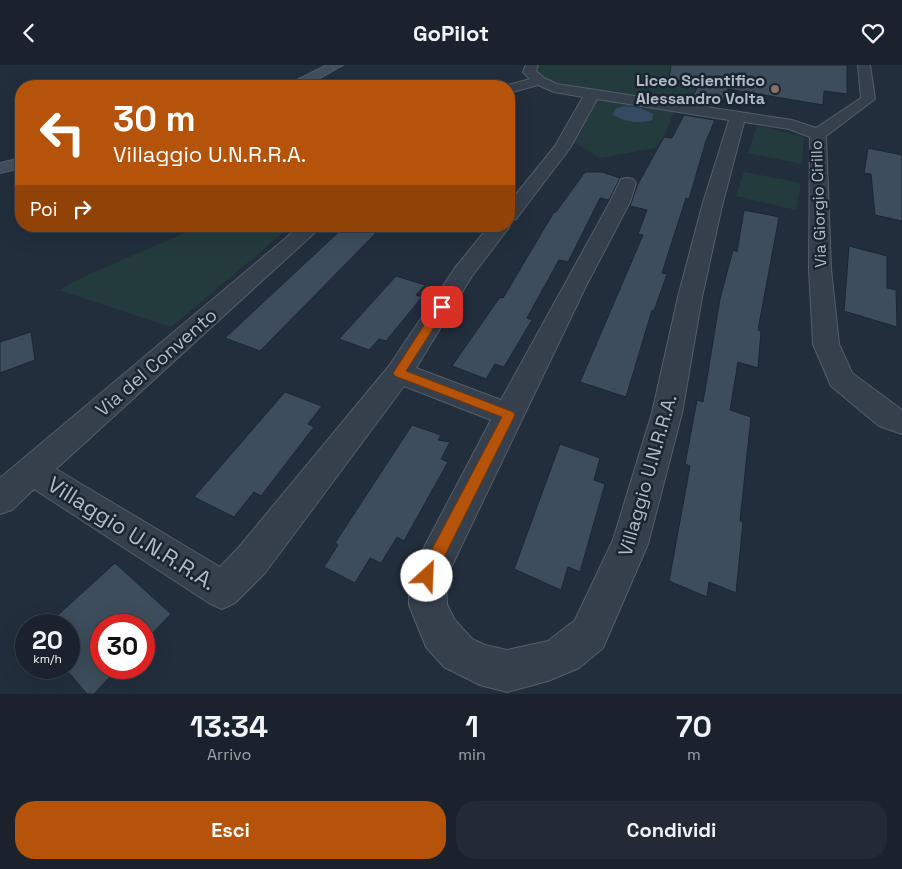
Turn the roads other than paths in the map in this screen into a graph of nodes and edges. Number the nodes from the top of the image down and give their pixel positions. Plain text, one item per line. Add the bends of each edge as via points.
1 (337, 65) edge
2 (532, 65) edge
3 (864, 65) edge
4 (308, 80) edge
5 (539, 81) junction
6 (515, 87) edge
7 (593, 95) junction
8 (738, 116) junction
9 (818, 134) junction
10 (15, 164) edge
11 (0, 168) edge
12 (627, 183) dead end
13 (515, 207) edge
14 (305, 232) edge
15 (495, 232) edge
16 (399, 373) junction
17 (509, 415) junction
18 (902, 423) edge
19 (32, 471) junction
20 (0, 499) edge

1 - 4 main road
2 - 5 street via 530,72
3 - 9 street via 868,99
5 - 6 street
5 - 7 street, Via Giorgio Cirillo via 554,88
7 - 8 street, Via Giorgio Cirillo
7 - 13 street via 562,148
8 - 9 street, Via Giorgio Cirillo via 792,125
8 - 17 street, Villaggio U.N.R.R.A. via 712,205 666,413 630,544 589,634 565,654 507,671 480,665 458,653 440,633 428,605 427,576
9 - 18 street, Via Giorgio Cirillo via 820,269 826,344 841,379 888,418
10 - 11 main road
12 - 17 street, Villaggio U.N.R.R.A.
14 - 19 street, Via del Convento
15 - 16 street, Villaggio U.N.R.R.A. via 463,273
16 - 17 street
16 - 19 street, Villaggio U.N.R.R.A. via 252,560 222,590
19 - 20 street, Via del Convento

